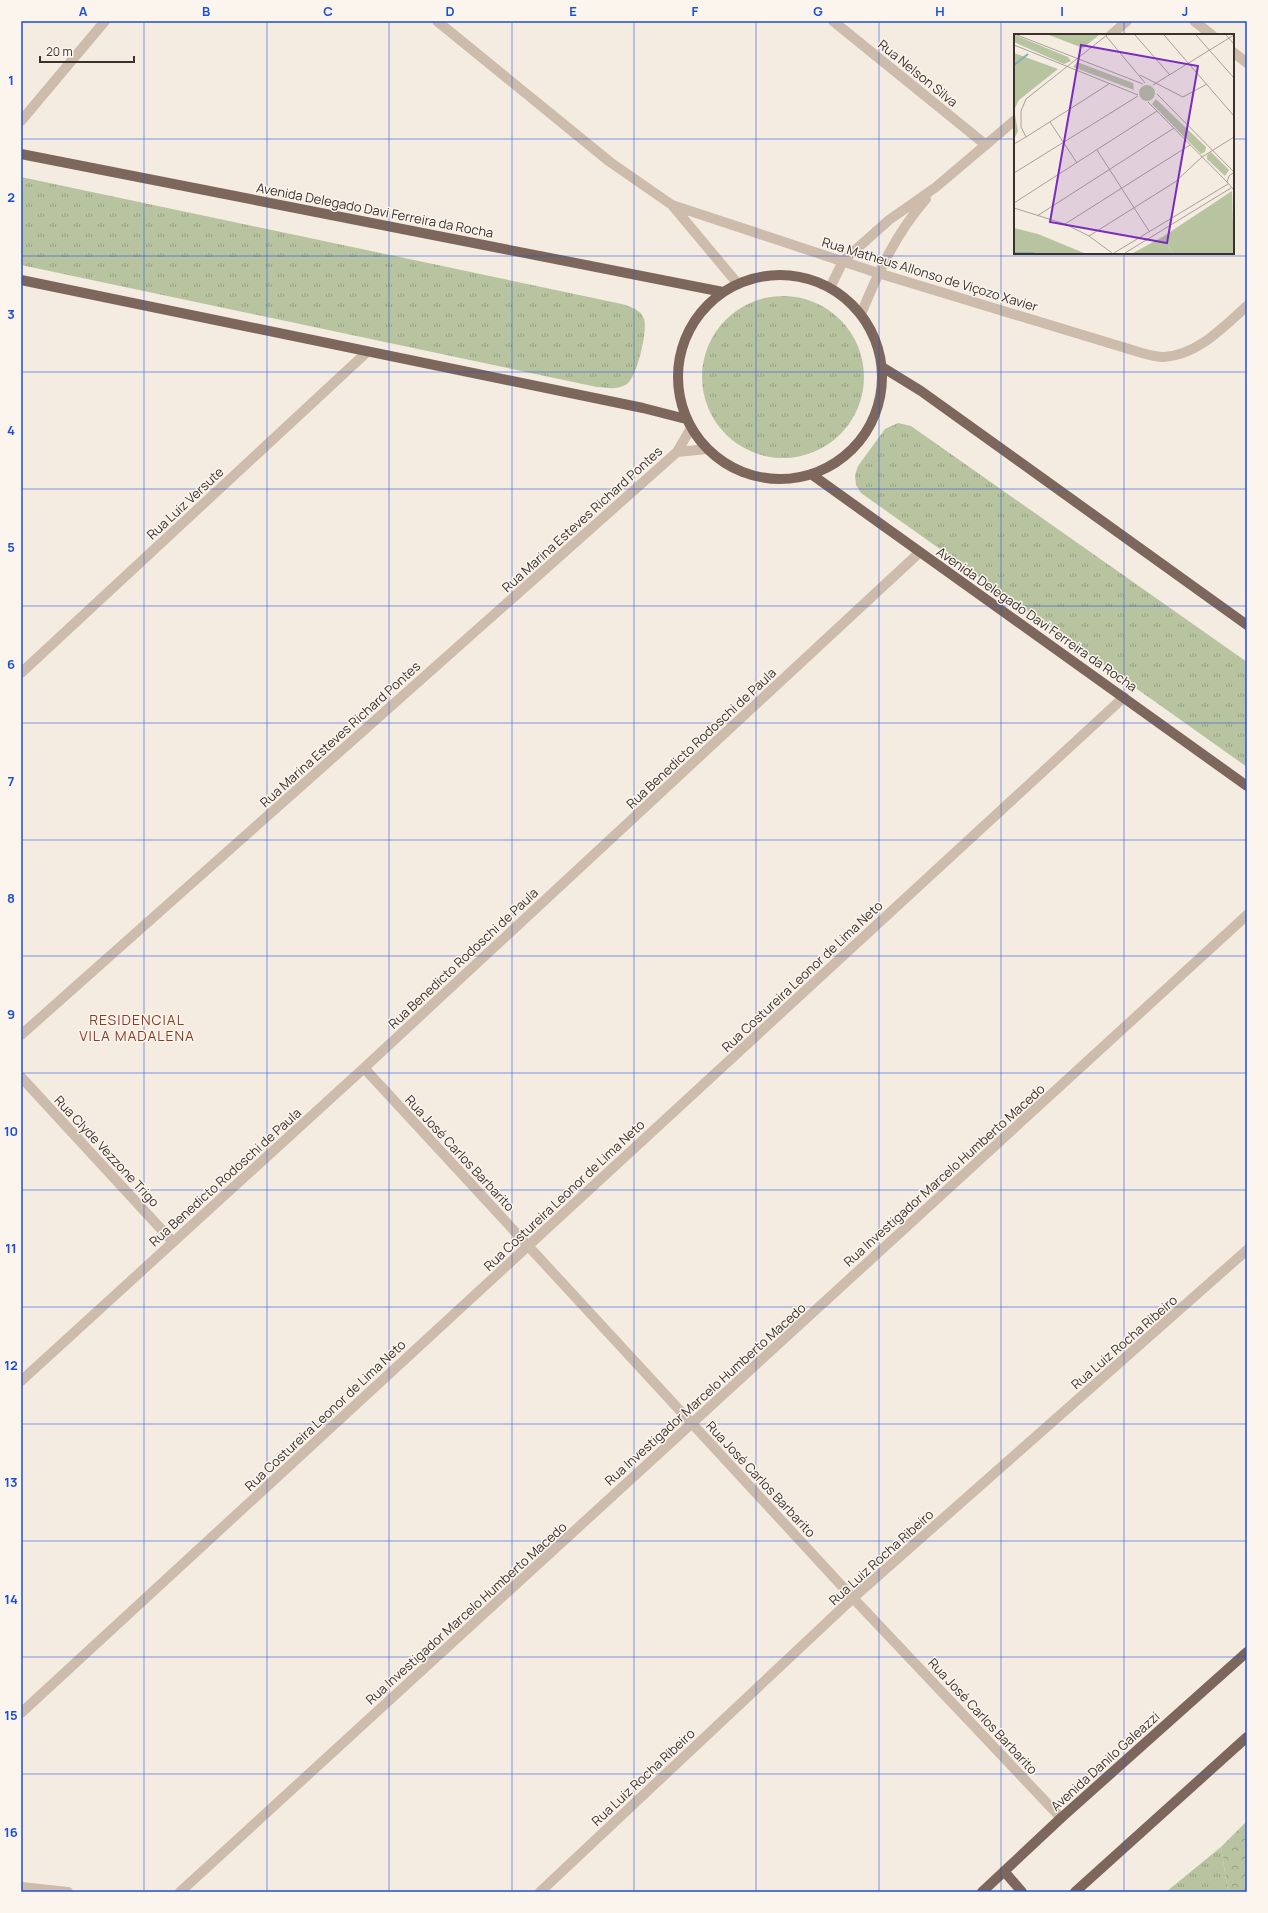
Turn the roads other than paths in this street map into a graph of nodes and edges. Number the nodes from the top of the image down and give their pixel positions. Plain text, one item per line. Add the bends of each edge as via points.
1 (105, 21) edge
2 (438, 21) edge
3 (833, 21) edge
4 (1127, 21) edge
5 (1194, 21) edge
6 (1112, 34) edge
7 (1211, 34) edge
8 (1234, 53) edge
9 (1247, 63) edge
10 (21, 121) edge
11 (1014, 121) edge
12 (986, 145) junction
13 (21, 154) edge
14 (936, 187) junction
15 (672, 205) junction
16 (843, 260) junction
17 (878, 273) junction
18 (21, 280) edge
19 (738, 284) junction
20 (830, 288) junction
21 (723, 292) junction
22 (1247, 306) edge
23 (861, 314) junction
24 (367, 352) junction
25 (882, 367) junction
26 (686, 419) junction
27 (691, 428) junction
28 (707, 449) junction
29 (676, 452) junction
30 (811, 474) junction
31 (920, 552) junction
32 (1247, 625) edge
33 (21, 673) edge
34 (1124, 697) junction
35 (1247, 786) edge
36 (1247, 915) edge
37 (21, 1035) edge
38 (364, 1068) junction
39 (21, 1077) edge
40 (173, 1242) junction
41 (528, 1246) junction
42 (1247, 1250) edge
43 (21, 1381) edge
44 (692, 1424) junction
45 (853, 1598) junction
46 (1247, 1652) edge
47 (21, 1713) edge
48 (1247, 1737) edge
49 (1061, 1818) junction
50 (1004, 1871) junction
51 (21, 1887) edge
52 (68, 1892) edge
53 (180, 1892) edge
54 (540, 1892) edge
55 (982, 1892) edge
56 (1022, 1892) edge
57 (1075, 1892) edge

1 - 10 street
2 - 15 street, Rua Matheus Allonso de Viçozo Xavier via 610,162
3 - 12 street, Rua Nelson Silva
4 - 6 street
5 - 7 street
8 - 9 street
11 - 12 street
12 - 14 street
13 - 21 main road, Avenida Delegado Davi Ferreira da Rocha
14 - 16 street via 889,220
14 - 17 street via 905,226
15 - 16 street, Rua Matheus Allonso de Viçozo Xavier
15 - 19 street, Rua Matheus Allonso de Viçozo Xavier
16 - 17 street, Rua Matheus Allonso de Viçozo Xavier
16 - 20 street
17 - 22 street, Rua Matheus Allonso de Viçozo Xavier via 1162,357 1182,354 1200,345
17 - 23 street
18 - 24 main road
19 - 20 main road via 775,275 813,280
19 - 21 main road
20 - 23 main road via 842,295
21 - 26 main road via 697,316 682,349 677,384
23 - 25 main road via 879,348
24 - 26 main road
24 - 33 street, Rua Luiz Versute
25 - 30 main road via 880,399 868,428 848,454
25 - 32 main road via 921,391
26 - 27 main road
27 - 28 main road
27 - 29 street, Rua Marina Esteves Richard Pontes
28 - 29 street, Rua Marina Esteves Richard Pontes
28 - 30 main road via 746,474 776,479 791,479
29 - 37 street, Rua Marina Esteves Richard Pontes
30 - 31 main road, Avenida Delegado Davi Ferreira da Rocha
31 - 34 main road, Avenida Delegado Davi Ferreira da Rocha
31 - 38 street, Rua Benedicto Rodoschi de Paula
34 - 35 main road, Avenida Delegado Davi Ferreira da Rocha
34 - 41 street, Rua Costureira Leonor de Lima Neto
36 - 44 street, Rua Investigador Marcelo Humberto Macedo
38 - 40 street, Rua Benedicto Rodoschi de Paula
38 - 41 street, Rua José Carlos Barbarito
39 - 40 street, Rua Clyde Vezzone Trigo
40 - 43 street, Rua Benedicto Rodoschi de Paula
41 - 44 street, Rua José Carlos Barbarito
41 - 47 street, Rua Costureira Leonor de Lima Neto
42 - 45 street, Rua Luiz Rocha Ribeiro
44 - 45 street, Rua José Carlos Barbarito
44 - 53 street, Rua Investigador Marcelo Humberto Macedo
45 - 49 street, Rua José Carlos Barbarito
45 - 54 street, Rua Luiz Rocha Ribeiro
46 - 49 main road, Avenida Danilo Galeazzi
48 - 57 main road
49 - 50 main road, Avenida Danilo Galeazzi
50 - 55 main road, Avenida Danilo Galeazzi
50 - 56 main road
51 - 52 street

